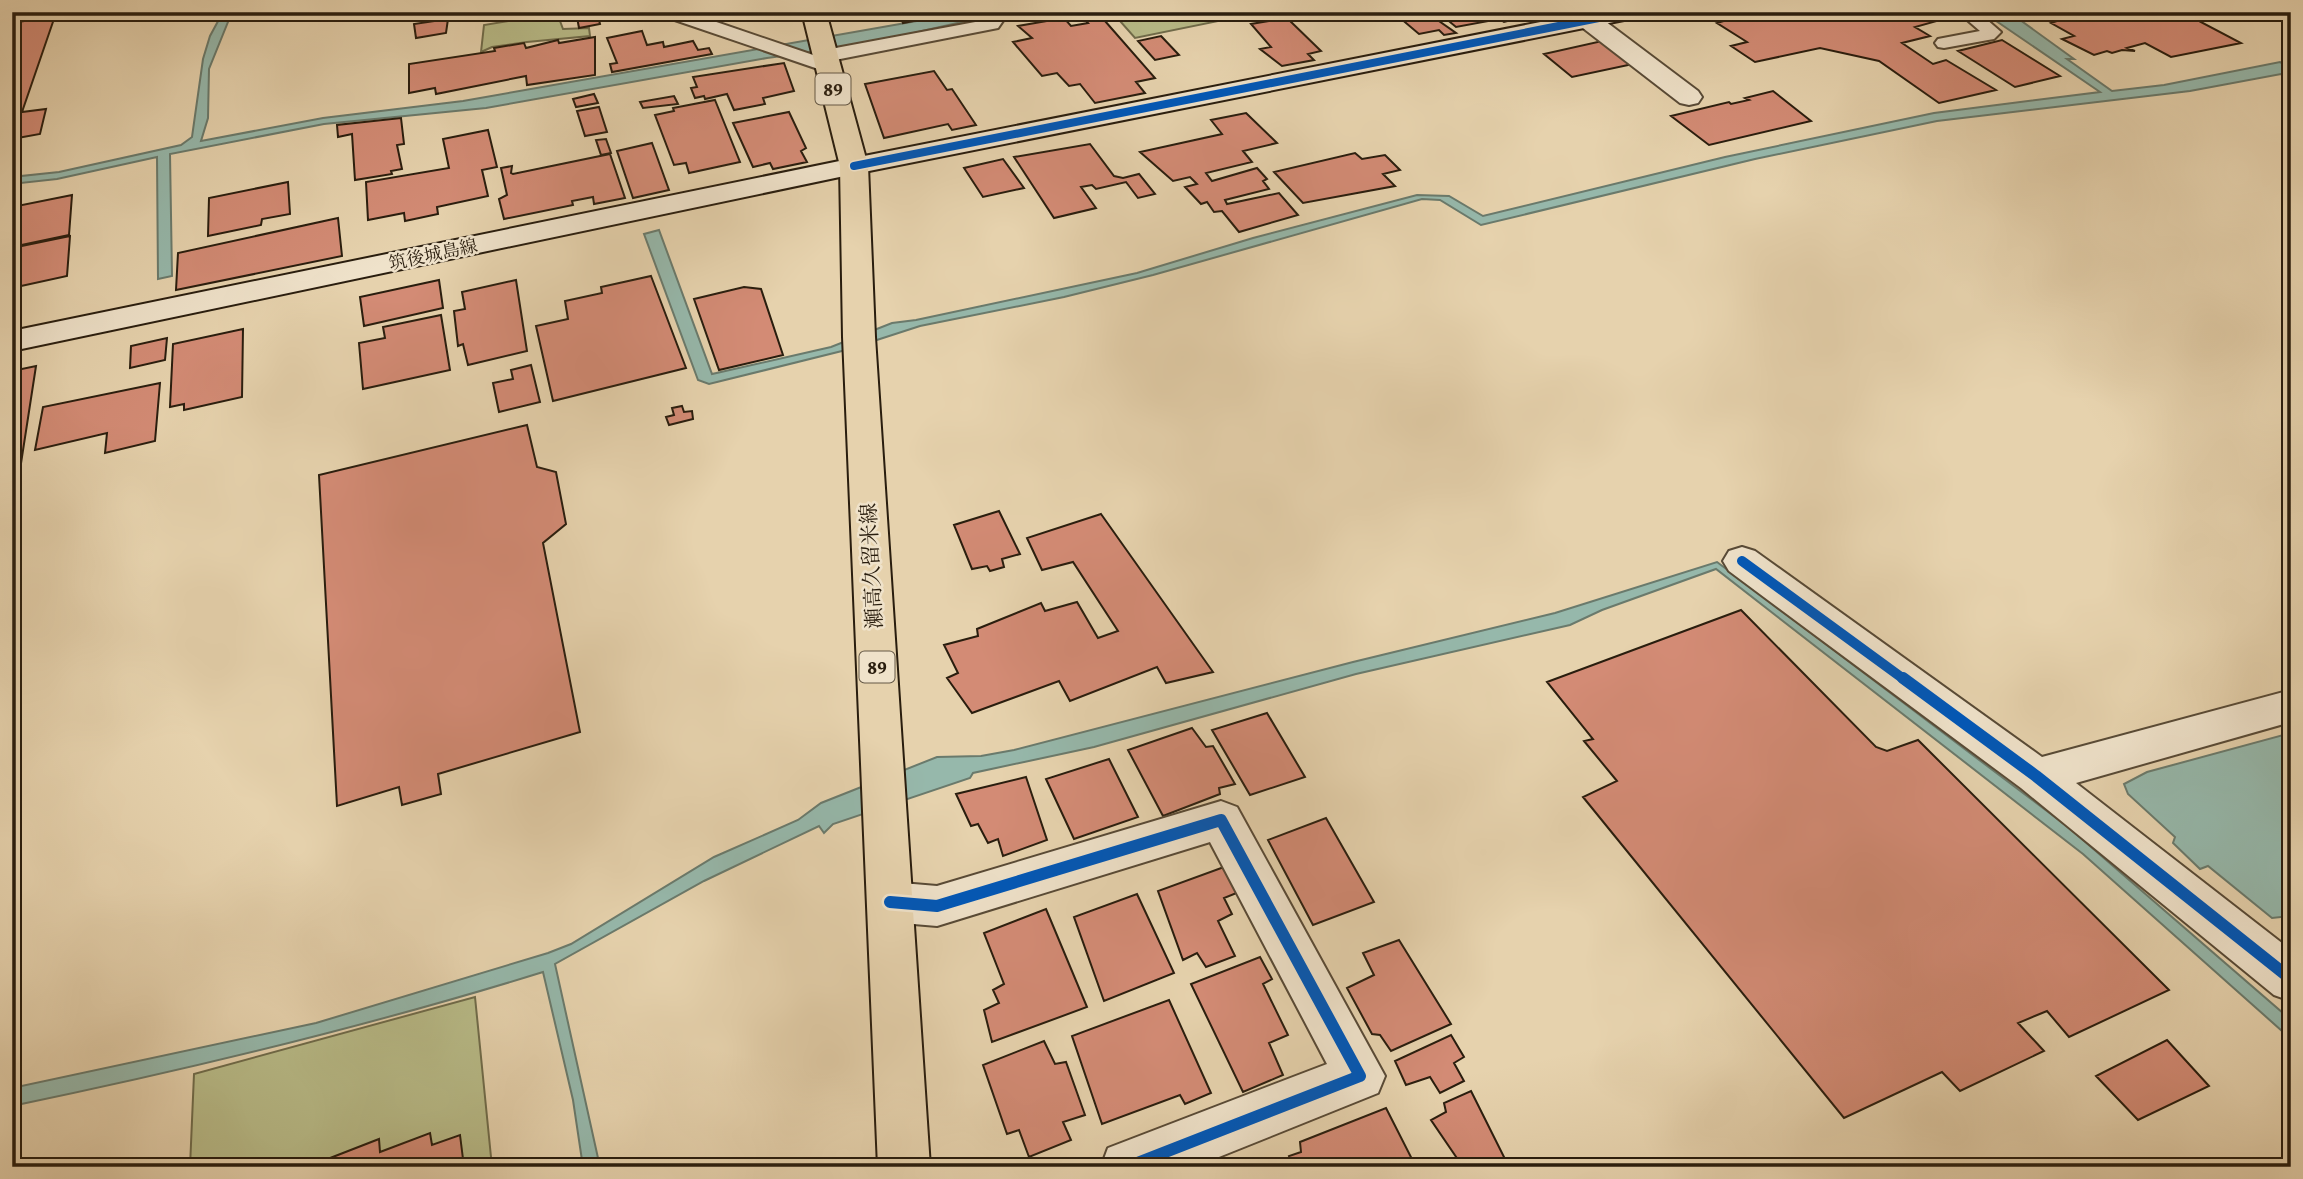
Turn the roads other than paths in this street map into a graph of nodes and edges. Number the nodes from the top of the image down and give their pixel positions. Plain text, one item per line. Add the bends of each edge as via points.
1 (669, 12) edge
2 (814, 12) edge
3 (1000, 12) edge
4 (1629, 12) edge
5 (1967, 12) edge
6 (1588, 20) junction
7 (1944, 43) dead end
8 (826, 61) junction
9 (1689, 97) dead end
10 (854, 166) junction
11 (12, 341) edge
12 (1742, 561) dead end
13 (2291, 706) edge
14 (2036, 776) junction
15 (890, 902) junction
16 (2290, 978) edge
17 (904, 1167) edge
18 (1127, 1167) edge

1 - 8 lane
2 - 8 main road, 瀬高久留米線 / 89
3 - 8 lane via 992,24
4 - 6 street, 筑後城島線
5 - 7 lane via 1992,32
6 - 9 street
6 - 10 street, 筑後城島線
8 - 10 main road, 瀬高久留米線 / 89
10 - 11 street, 筑後城島線
10 - 15 main road, 瀬高久留米線 / 89
12 - 14 street
13 - 14 street
14 - 16 street
15 - 17 main road, 瀬高久留米線 / 89
15 - 18 street via 937,906 1220,820 1360,1076

